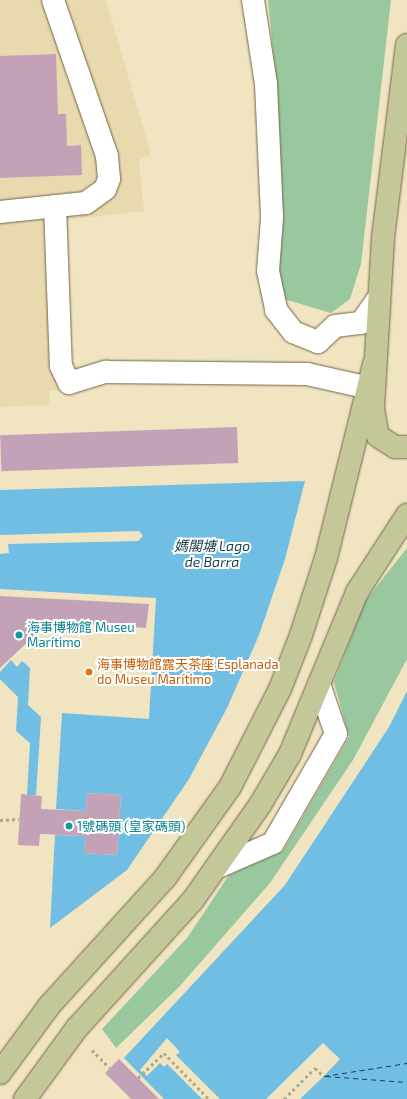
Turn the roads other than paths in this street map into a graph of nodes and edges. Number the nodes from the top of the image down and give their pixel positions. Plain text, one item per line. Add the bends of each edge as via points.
1 (52, 0) edge
2 (253, 0) edge
3 (407, 45) edge
4 (55, 206) junction
5 (0, 212) edge
6 (378, 300) junction
7 (374, 364) junction
8 (369, 388) junction
9 (407, 447) edge
10 (407, 515) edge
11 (319, 684) junction
12 (218, 867) junction
13 (0, 1073) edge
14 (25, 1099) edge

1 - 4 lane via 110,168 105,190 96,198 86,203
2 - 6 lane via 266,84 272,218 268,271 276,310 293,332 318,342 335,326 361,323
3 - 6 main road
4 - 5 lane
4 - 8 lane via 61,366 69,383 106,372 307,374
6 - 7 main road
7 - 8 main road
7 - 9 main road via 373,409 378,436 390,444
8 - 13 main road via 326,558 301,635 280,689 230,787 165,878 50,1006
10 - 11 main road via 357,592
11 - 12 main road via 290,754
11 - 12 lane via 336,734 273,843
12 - 14 main road via 154,945 76,1028

